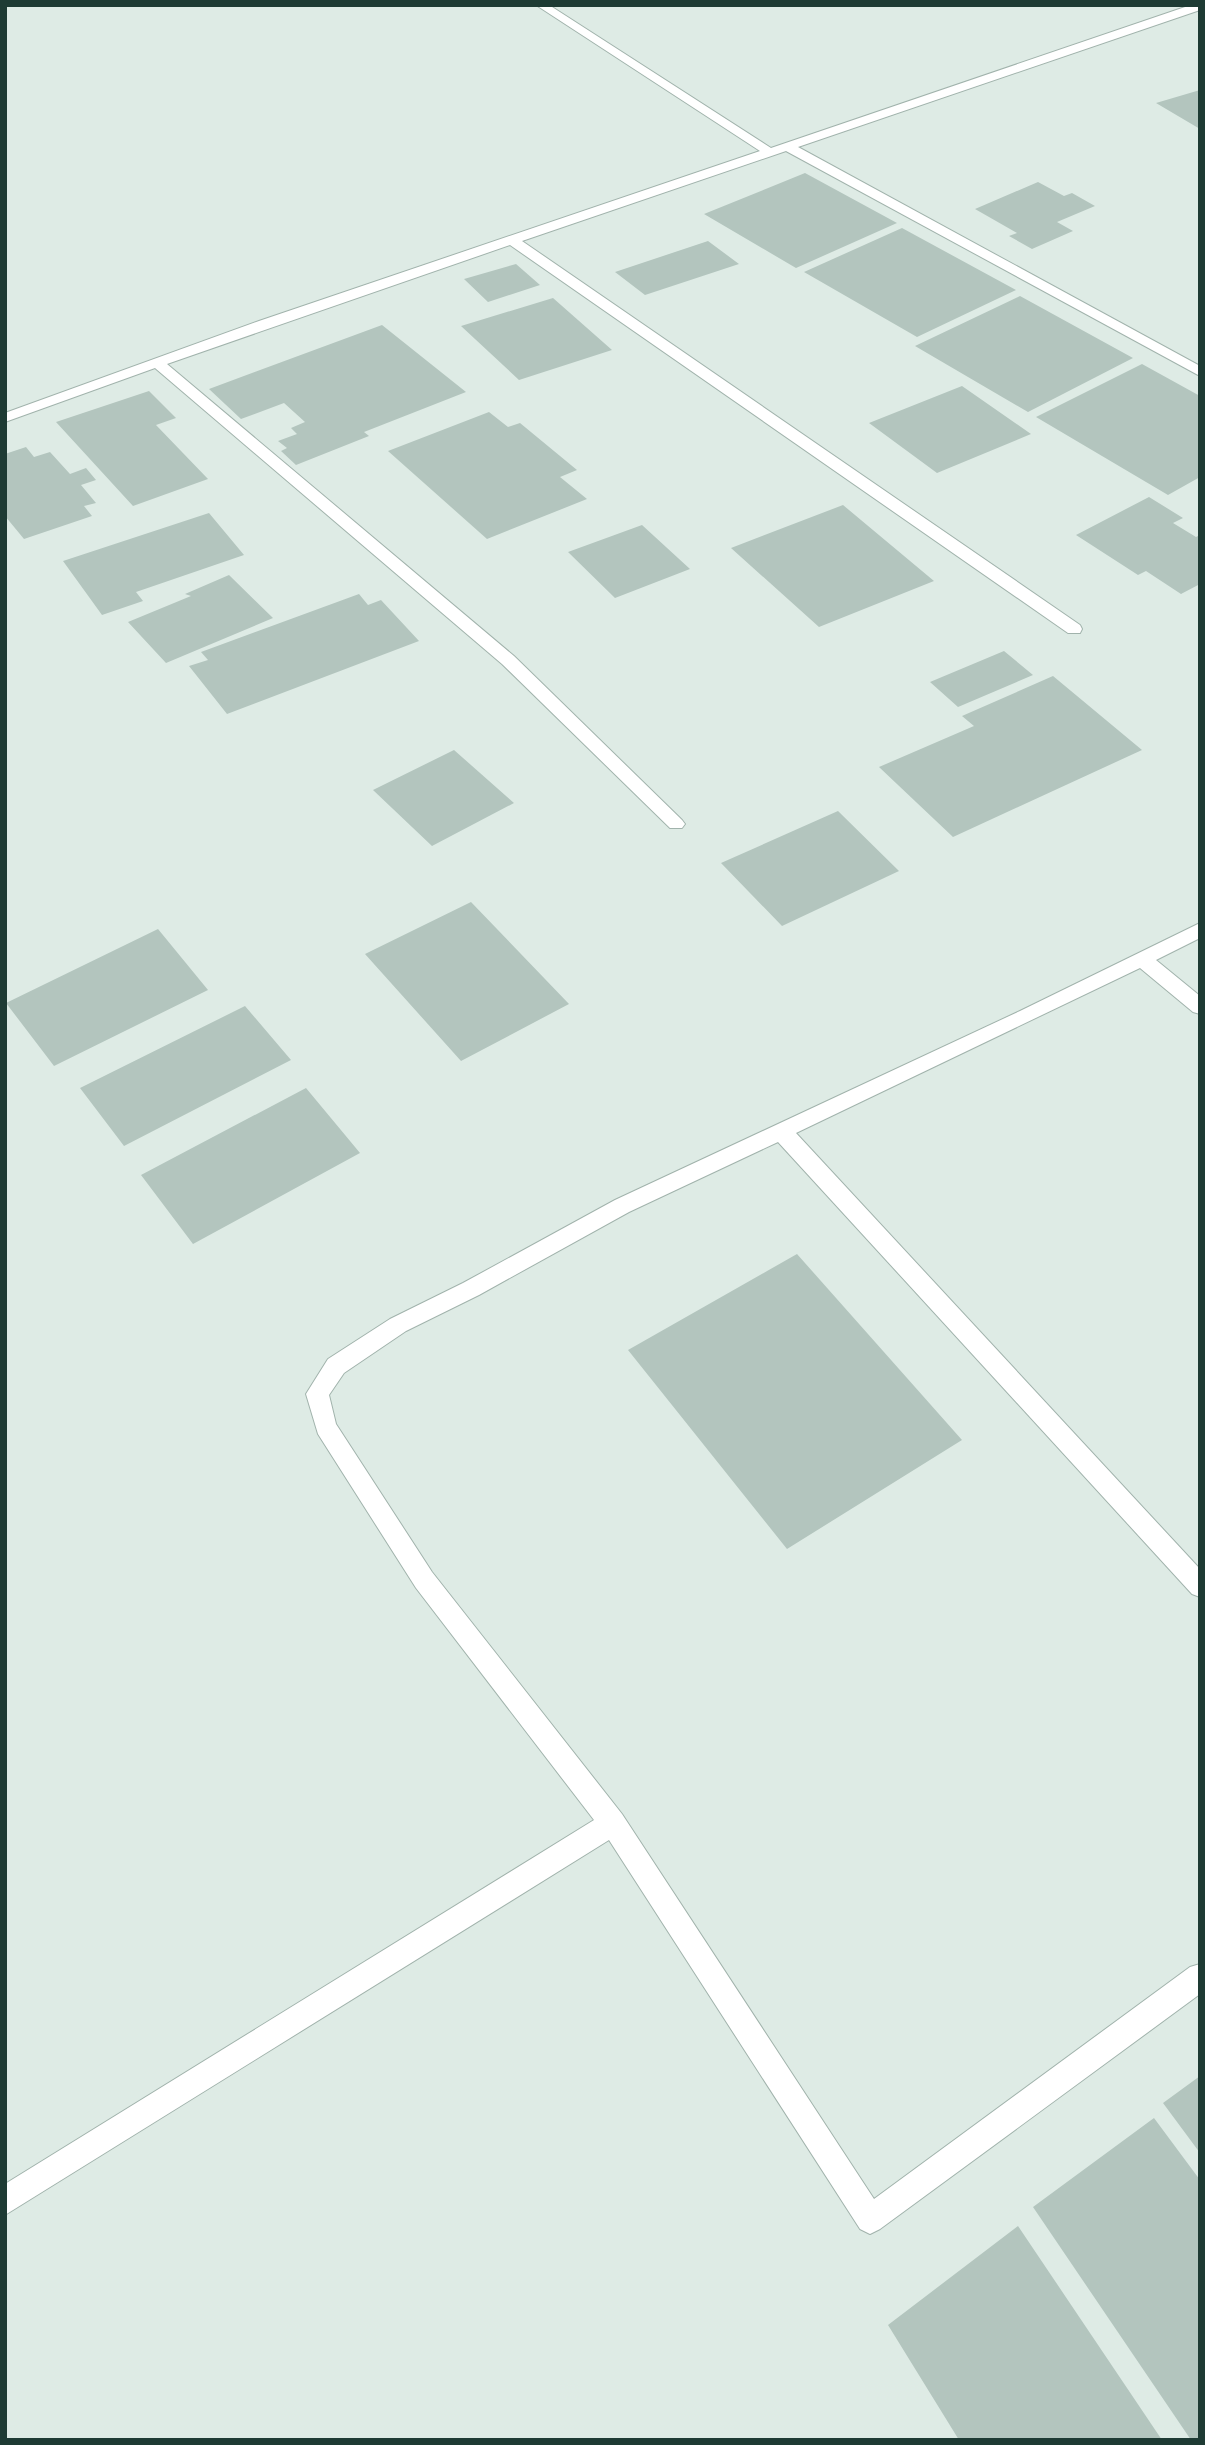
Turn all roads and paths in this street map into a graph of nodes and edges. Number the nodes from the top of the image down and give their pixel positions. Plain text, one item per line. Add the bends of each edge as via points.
1 (541, 5) edge
2 (1200, 6) edge
3 (787, 146) junction
4 (769, 152) junction
5 (512, 240) junction
6 (158, 364) junction
7 (1200, 372) edge
8 (5, 418) edge
9 (1074, 629) dead end
10 (676, 824) dead end
11 (1200, 930) edge
12 (1142, 958) junction
13 (1200, 1007) edge
14 (781, 1132) junction
15 (1200, 1586) edge
16 (613, 1823) junction
17 (1200, 1976) edge
18 (5, 2200) edge

1 - 4 street
2 - 3 street
3 - 4 street
3 - 7 street
4 - 5 street
5 - 6 street
5 - 9 street
6 - 8 street
6 - 10 street via 508,660
11 - 12 street
12 - 13 street
12 - 14 street
14 - 15 street
14 - 16 street via 622,1206 398,1325 336,1366 317,1394 326,1427 424,1580
16 - 17 street via 870,2219
16 - 18 street

